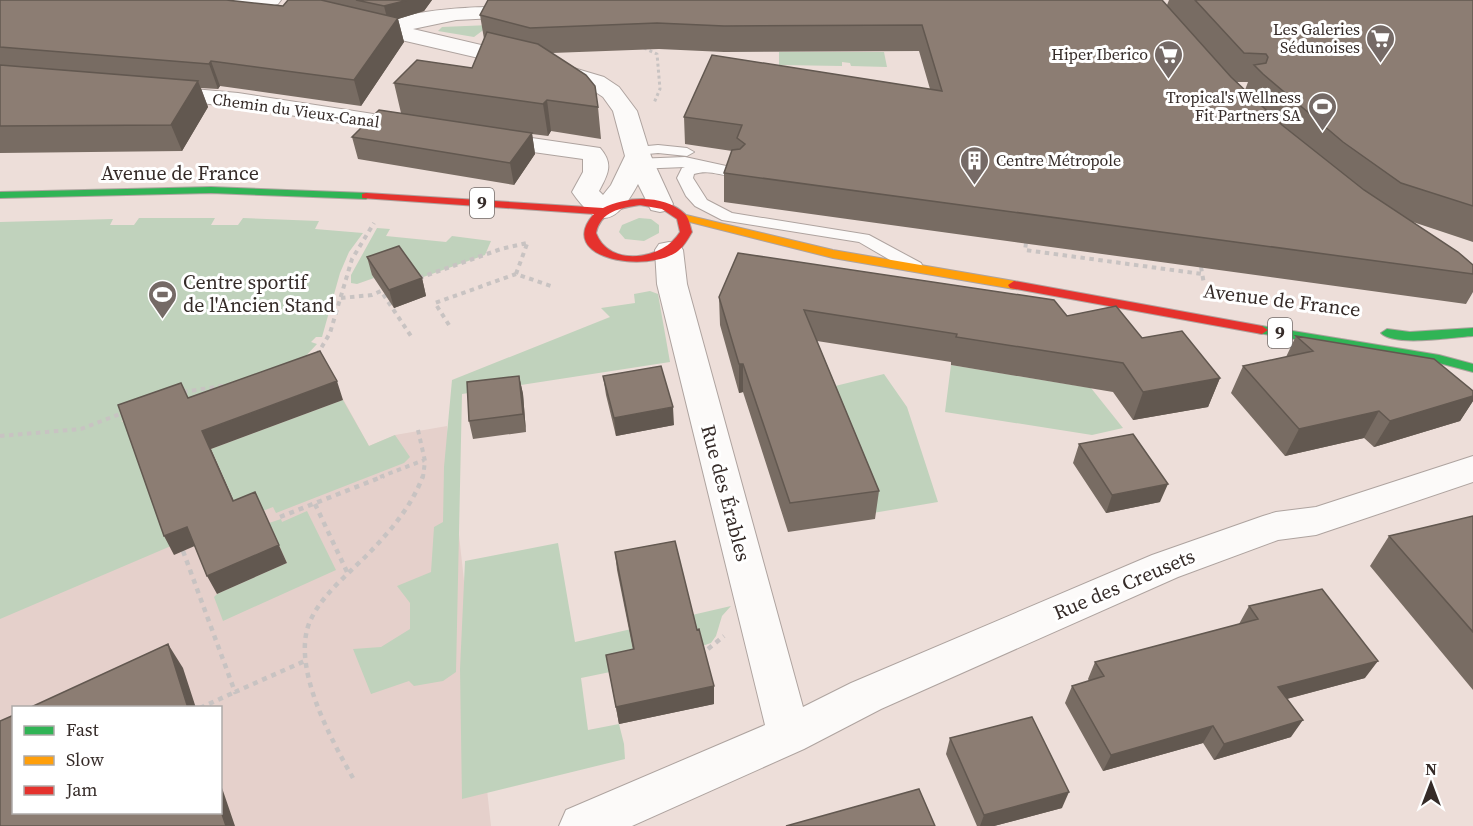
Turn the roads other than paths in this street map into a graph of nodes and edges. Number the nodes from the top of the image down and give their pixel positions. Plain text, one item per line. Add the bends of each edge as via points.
1 (165, 0) edge
2 (271, 0) edge
3 (540, 11) edge
4 (140, 91) edge
5 (430, 130) edge
6 (465, 135) edge
7 (638, 158) junction
8 (702, 166) junction
9 (0, 195) edge
10 (360, 195) junction
11 (604, 211) junction
12 (671, 211) junction
13 (508, 219) dead end
14 (678, 248) junction
15 (757, 249) dead end
16 (833, 254) junction
17 (915, 267) junction
18 (1087, 297) junction
19 (1309, 323) dead end
20 (1376, 332) dead end
21 (1473, 332) edge
22 (1473, 368) edge
23 (1473, 469) edge
24 (789, 735) junction
25 (582, 826) edge

1 - 2 street via 216,7
3 - 7 street via 438,16 382,29 596,82 611,92 625,111
4 - 5 street, Chemin du Vieux-Canal via 238,100
6 - 11 street via 591,153 598,166 585,192
7 - 8 lane
7 - 8 lane via 675,150 736,166
7 - 11 street via 623,187
7 - 12 street
8 - 17 lane via 687,171 685,178 694,196 710,209 742,220 863,238
9 - 10 main road, Avenue de France / 9 via 211,190
10 - 11 main road, Avenue de France / 9
10 - 13 main road, Avenue de France / 9
11 - 12 main road, Avenue de France via 632,202
11 - 14 main road via 591,223 585,236 597,247 621,257 642,258
12 - 14 main road via 686,232
12 - 16 main road, Avenue de France / 9
14 - 24 street, Rue des Érables via 672,284
15 - 16 main road, Avenue de France / 9
16 - 17 main road, Avenue de France / 9
17 - 18 main road, Avenue de France / 9
18 - 19 main road, Avenue de France / 9
18 - 22 main road, Avenue de France / 9
20 - 21 main road, Avenue de France via 1410,336
23 - 24 street, Rue des Creusets via 1316,521 1276,526 1210,548 866,696
24 - 25 street, Rue des Creusets

